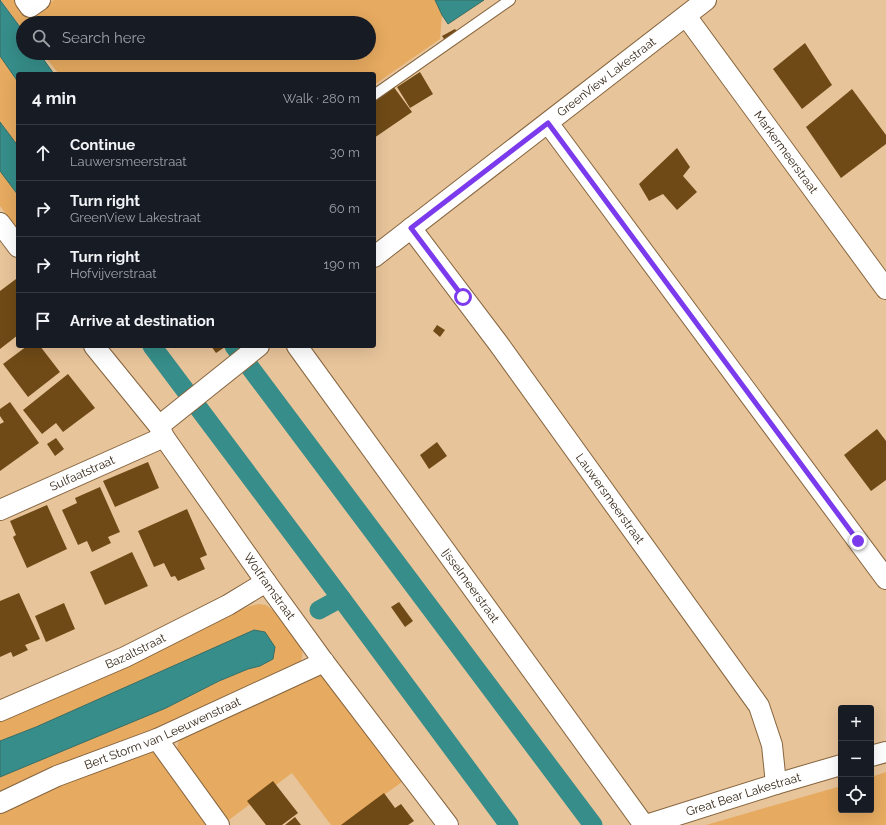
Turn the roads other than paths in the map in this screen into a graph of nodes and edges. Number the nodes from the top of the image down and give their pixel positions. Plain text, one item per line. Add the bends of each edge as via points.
1 (25, 0) edge
2 (40, 0) edge
3 (510, 0) edge
4 (706, 0) edge
5 (686, 16) junction
6 (376, 93) edge
7 (548, 123) junction
8 (0, 223) edge
9 (411, 228) junction
10 (16, 244) edge
11 (376, 255) edge
12 (886, 289) edge
13 (96, 348) edge
14 (257, 348) edge
15 (298, 348) edge
16 (163, 427) junction
17 (0, 510) edge
18 (886, 579) edge
19 (266, 582) junction
20 (324, 662) junction
21 (0, 711) edge
22 (157, 739) junction
23 (886, 752) edge
24 (874, 755) edge
25 (838, 766) edge
26 (776, 784) junction
27 (0, 803) edge
28 (219, 825) edge
29 (448, 825) edge
30 (645, 825) edge

1 - 2 street via 30,7
3 - 6 lane
4 - 5 street, GreenView Lakestraat
5 - 7 street, GreenView Lakestraat
5 - 12 street, Markermeerstraat
7 - 9 street, GreenView Lakestraat
7 - 18 street
8 - 10 street
9 - 11 street, GreenView Lakestraat
9 - 26 street, Lauwersmeerstraat via 498,343 759,706 772,745
13 - 16 street, Wolframstraat
14 - 16 street
15 - 30 street, Ijsselmeerstraat
16 - 17 street, Sulfaatstraat
16 - 19 street, Wolframstraat
19 - 20 street, Wolframstraat
19 - 21 street, Bazaltstraat via 126,657
20 - 22 street, Bert Storm van Leeuwenstraat
20 - 29 street, Wolframstraat
22 - 27 street, Bert Storm van Leeuwenstraat via 57,776
22 - 28 street
23 - 24 street
25 - 26 street, Great Bear Lakestraat
26 - 30 street, Great Bear Lakestraat

